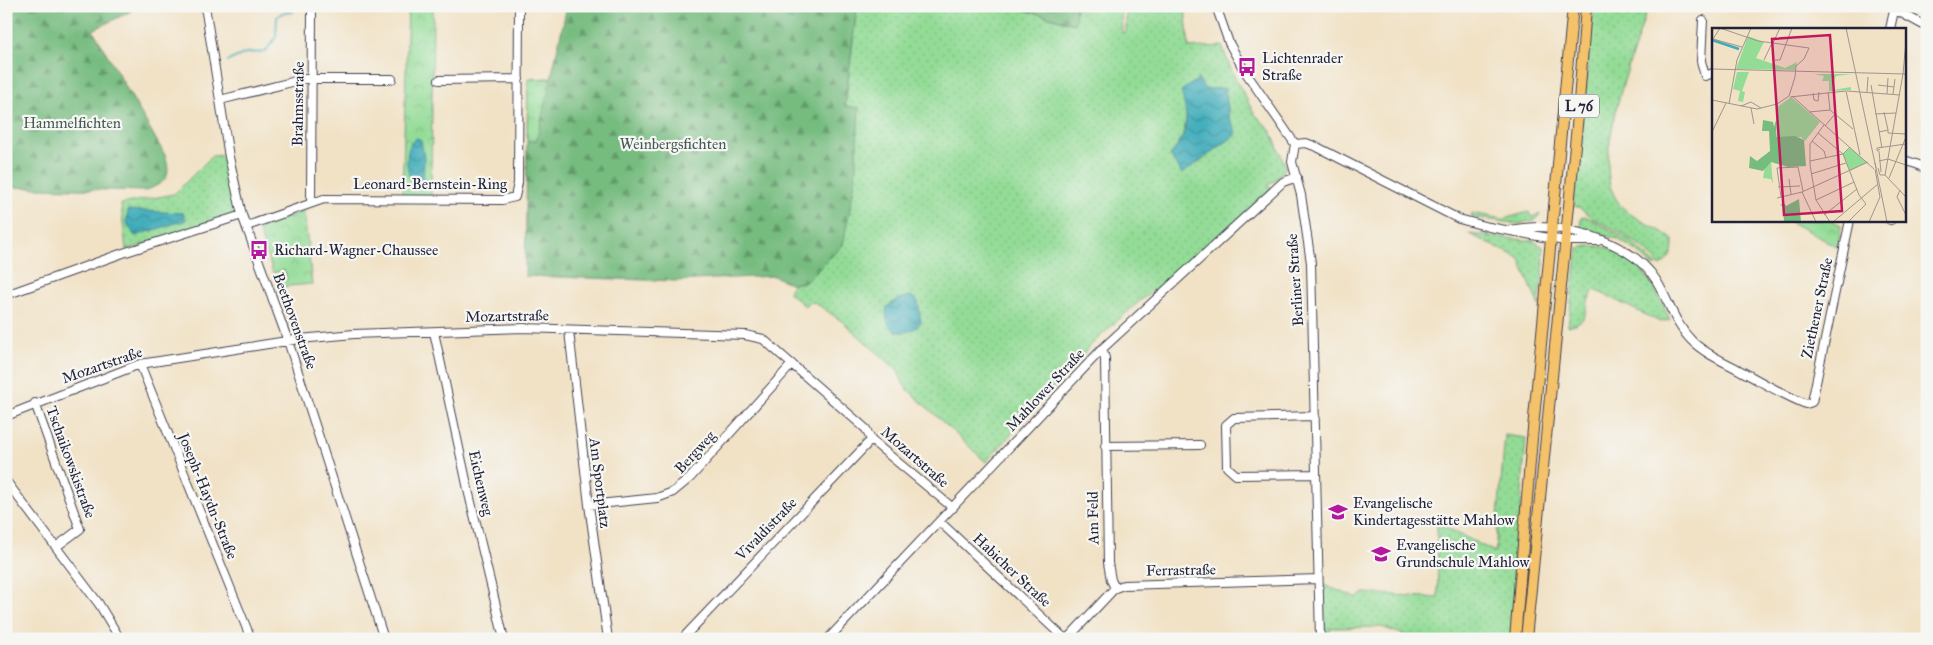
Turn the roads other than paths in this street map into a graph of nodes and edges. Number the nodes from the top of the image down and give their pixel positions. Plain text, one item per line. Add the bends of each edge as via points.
1 (205, 6) edge
2 (312, 6) edge
3 (519, 6) edge
4 (1216, 6) edge
5 (1574, 6) edge
6 (1586, 6) edge
7 (1894, 8) edge
8 (1703, 20) dead end
9 (1927, 27) edge
10 (1890, 28) edge
11 (1712, 73) edge
12 (312, 78) junction
13 (392, 79) dead end
14 (519, 79) junction
15 (439, 80) dead end
16 (220, 100) junction
17 (1295, 144) junction
18 (1906, 161) edge
19 (1927, 170) edge
20 (1297, 177) junction
21 (311, 203) junction
22 (242, 215) junction
23 (1850, 221) edge
24 (247, 226) junction
25 (1552, 234) junction
26 (1565, 236) junction
27 (6, 294) edge
28 (569, 331) junction
29 (434, 332) junction
30 (288, 341) junction
31 (1102, 349) junction
32 (140, 364) junction
33 (792, 364) junction
34 (35, 403) junction
35 (6, 416) edge
36 (1315, 416) junction
37 (871, 440) junction
38 (1200, 445) dead end
39 (1106, 446) junction
40 (1316, 474) junction
41 (6, 481) edge
42 (588, 505) junction
43 (953, 508) junction
44 (940, 522) junction
45 (56, 547) junction
46 (1318, 579) junction
47 (1115, 588) junction
48 (120, 639) edge
49 (251, 639) edge
50 (384, 639) edge
51 (504, 639) edge
52 (608, 639) edge
53 (682, 639) edge
54 (828, 639) edge
55 (1066, 639) edge
56 (1320, 639) edge
57 (1516, 639) edge
58 (1526, 639) edge

1 - 16 street, Beethovenstraße
2 - 12 street, Brahmsstraße
3 - 14 street, Leonard-Bernstein-Ring
4 - 17 street via 1229,42 1244,70
5 - 25 main road, L 76
6 - 26 main road, L 76
7 - 9 street
7 - 10 street
8 - 11 street via 1701,61 1705,76
12 - 13 street
12 - 16 street
12 - 21 street, Brahmsstraße
14 - 15 street
14 - 21 street, Leonard-Bernstein-Ring via 518,183 515,197 502,200 345,198
16 - 22 street, Beethovenstraße
17 - 20 street, Berliner Straße via 1292,156
17 - 25 street via 1317,147 1459,218 1489,227
18 - 19 street
20 - 31 street, Mahlower Straße via 1283,182
20 - 36 street, Berliner Straße via 1311,263
21 - 24 street, Leonard-Bernstein-Ring
22 - 24 street, Beethovenstraße
22 - 27 street
23 - 26 street, Ziethener Straße via 1812,402 1806,404 1693,343 1676,323 1656,280 1644,265 1619,246
24 - 30 street, Beethovenstraße
25 - 26 street
25 - 57 main road, L 76
26 - 58 main road, L 76
28 - 29 street, Mozartstraße via 523,328
28 - 33 street, Mozartstraße via 745,336 764,340
28 - 42 street, Am Sportplatz
29 - 30 street, Mozartstraße via 354,334
29 - 51 street, Eichenweg
30 - 32 street, Mozartstraße
30 - 50 street, Beethovenstraße
31 - 39 street, Am Feld
31 - 43 street, Mahlower Straße
32 - 34 street, Mozartstraße
32 - 49 street, Joseph-Haydn-Straße
33 - 37 street, Mozartstraße via 866,428
33 - 42 street, Bergweg via 690,478 673,492 657,498
34 - 35 street, Mozartstraße
34 - 45 street, Tschaikowskistraße via 80,529
36 - 40 street, Berliner Straße
36 - 40 street via 1234,418 1226,425 1227,467 1236,475
37 - 43 street, Mozartstraße
37 - 53 street, Vivaldistraße
38 - 39 street
39 - 47 street, Am Feld via 1108,563 1110,580
40 - 46 street, Berliner Straße
41 - 45 street
42 - 52 street, Am Sportplatz
43 - 44 street, Mahlower Straße
44 - 54 street, Mahlower Straße
44 - 55 street, Habicher Straße
45 - 48 street via 99,604
46 - 47 street, Ferrastraße via 1124,585
46 - 56 street, Berliner Straße
47 - 55 street, Ferrastraße

